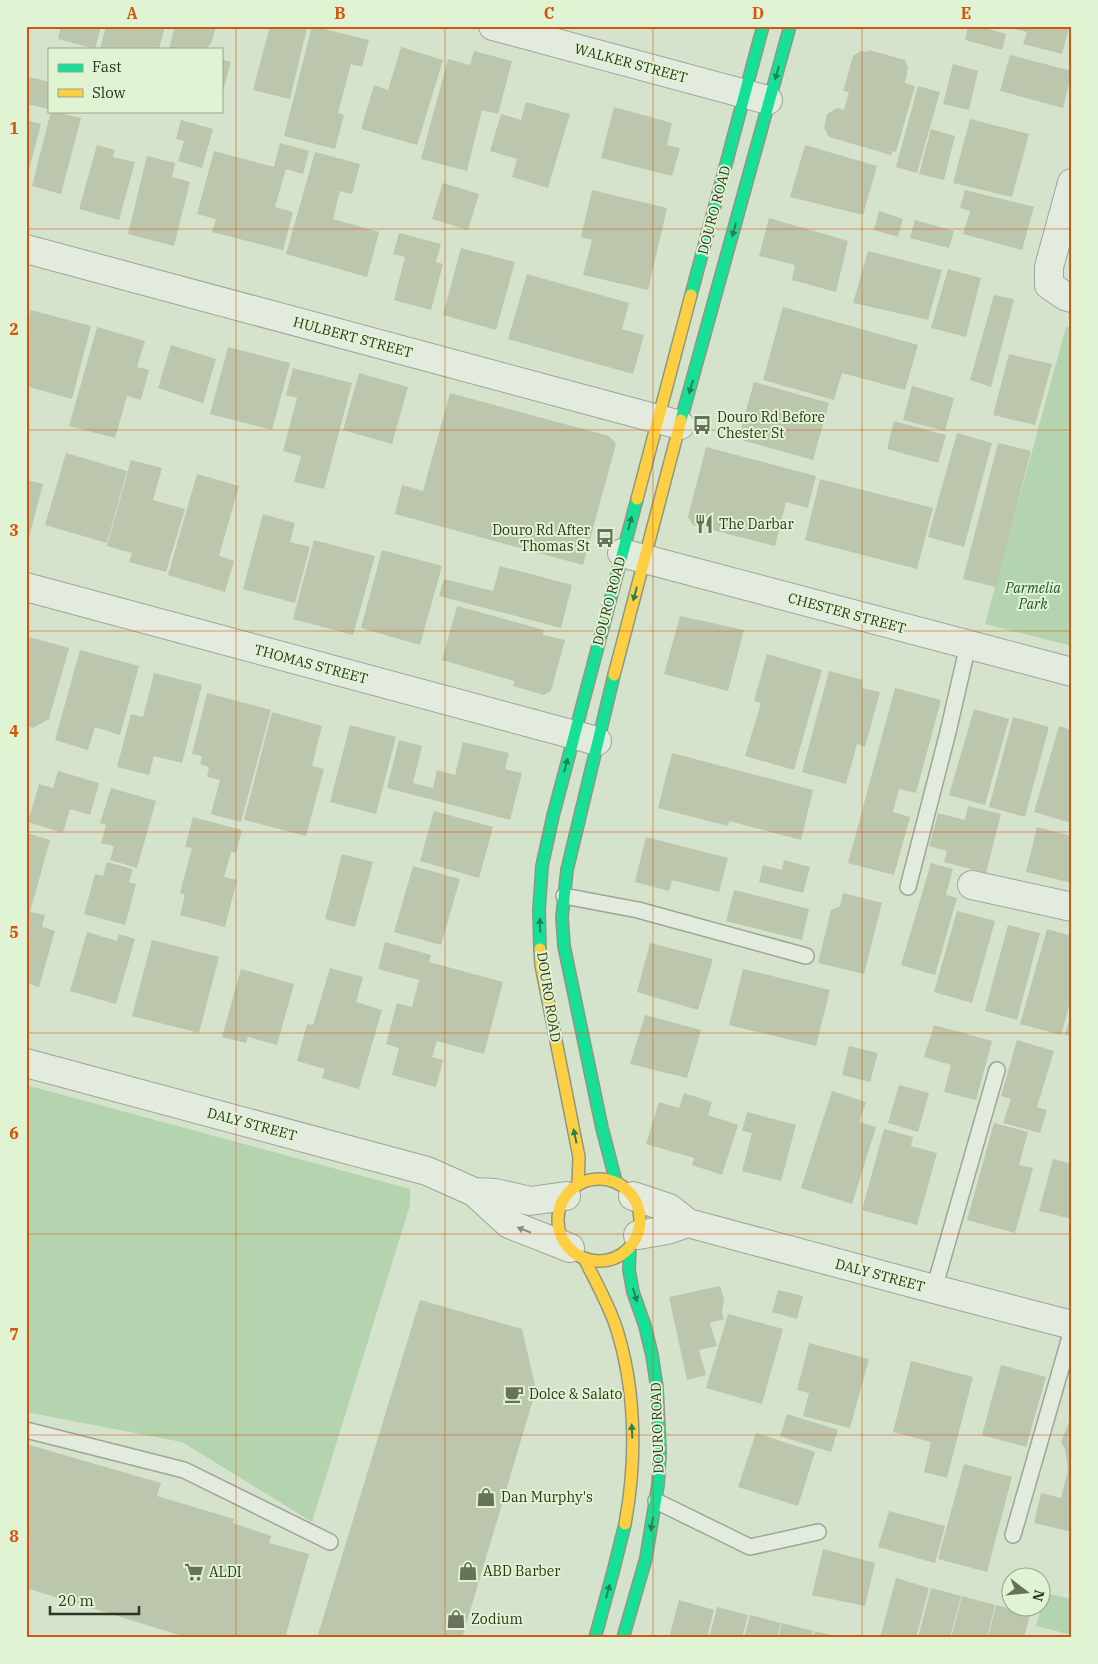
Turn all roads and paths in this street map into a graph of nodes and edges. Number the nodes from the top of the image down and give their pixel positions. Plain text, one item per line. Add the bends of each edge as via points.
1 (493, 26) edge
2 (763, 26) edge
3 (790, 26) edge
4 (757, 97) junction
5 (1072, 184) edge
6 (26, 249) edge
7 (1060, 292) edge
8 (669, 422) junction
9 (633, 556) junction
10 (26, 587) edge
11 (968, 645) junction
12 (1072, 672) edge
13 (585, 738) junction
14 (972, 885) dead end
15 (908, 887) dead end
16 (564, 896) junction
17 (1072, 907) edge
18 (806, 956) dead end
19 (26, 1063) edge
20 (997, 1070) dead end
21 (624, 1189) junction
22 (572, 1190) junction
23 (474, 1192) junction
24 (688, 1223) junction
25 (634, 1241) junction
26 (577, 1253) junction
27 (934, 1289) junction
28 (1072, 1325) edge
29 (1072, 1330) edge
30 (26, 1430) edge
31 (656, 1501) junction
32 (818, 1532) dead end
33 (1013, 1535) dead end
34 (330, 1542) dead end
35 (595, 1638) edge
36 (623, 1638) edge

1 - 4 street, WALKER STREET
2 - 4 street, DOURO ROAD
3 -> 4 street, DOURO ROAD
4 - 8 street, DOURO ROAD
4 -> 8 street, DOURO ROAD
5 - 7 street via 1049,267
6 - 8 street, HULBERT STREET
9 -> 8 street, DOURO ROAD
8 - 9 street, DOURO ROAD
9 - 11 street, CHESTER STREET
9 - 13 street, DOURO ROAD
9 -> 13 street, DOURO ROAD
10 - 13 street, THOMAS STREET
11 - 12 street, CHESTER STREET
11 - 15 lane
13 - 16 street, DOURO ROAD
22 -> 13 street, DOURO ROAD via 579,1157 541,965 539,910 542,866 553,816
14 - 17 street
16 - 18 lane via 638,910
16 - 21 street, DOURO ROAD via 564,946 611,1167
19 - 23 street, DALY STREET via 417,1168
20 - 27 lane
21 - 22 street via 603,1178 590,1180
21 - 24 street, DALY STREET via 669,1208
21 - 25 street via 639,1208 641,1222
22 - 23 street, DALY STREET via 530,1201
22 - 26 street via 560,1209 558,1223 562,1236
26 -> 23 street, DALY STREET via 509,1224
24 - 25 street
24 - 27 street, DALY STREET
25 - 26 street via 620,1255 609,1260 596,1260
25 -> 31 street, DOURO ROAD via 629,1270 633,1292 646,1326 657,1388 660,1453
35 -> 26 street, DOURO ROAD via 628,1505 632,1436 624,1355 616,1327 608,1305
27 - 28 street, DALY STREET
29 - 33 lane
30 - 34 lane via 184,1470
31 - 32 lane via 750,1547
31 -> 36 street, DOURO ROAD via 646,1558

